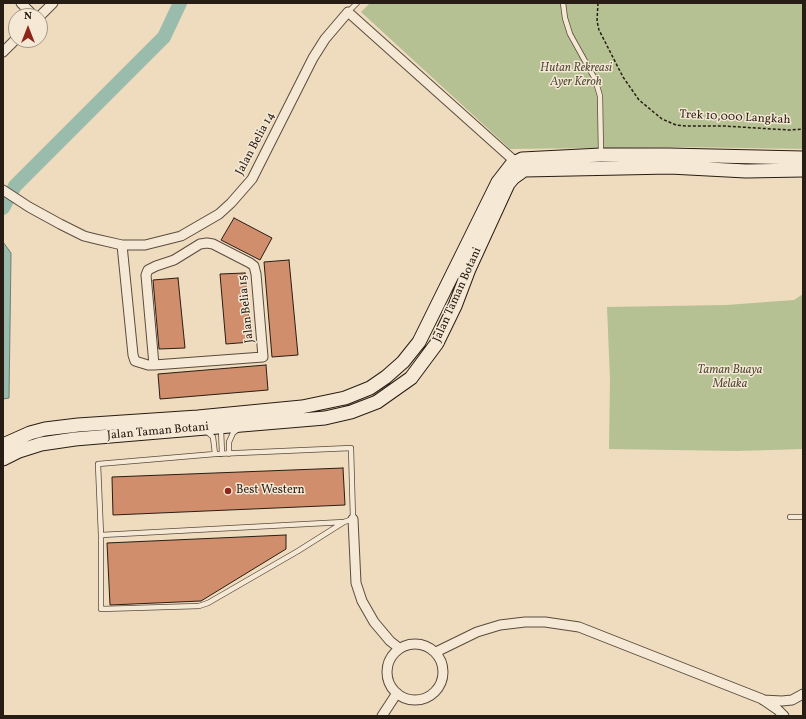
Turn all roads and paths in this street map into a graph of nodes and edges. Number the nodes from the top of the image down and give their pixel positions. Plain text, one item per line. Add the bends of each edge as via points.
1 (357, 3) edge
2 (563, 3) edge
3 (598, 3) edge
4 (348, 12) junction
5 (803, 129) edge
6 (803, 158) edge
7 (600, 161) junction
8 (520, 166) junction
9 (803, 170) edge
10 (3, 190) edge
11 (122, 245) junction
12 (154, 365) junction
13 (199, 422) junction
14 (241, 426) junction
15 (221, 427) junction
16 (3, 445) edge
17 (215, 454) junction
18 (222, 454) junction
19 (229, 454) junction
20 (3, 459) edge
21 (790, 517) dead end
22 (803, 517) edge
23 (349, 520) junction
24 (101, 535) junction
25 (399, 648) junction
26 (436, 652) junction
27 (397, 693) junction
28 (803, 694) edge
29 (762, 700) junction
30 (382, 716) edge
31 (784, 716) edge

1 - 4 lane, Jalan Belia 14
2 - 7 lane via 570,34 595,78 600,96
3 - 5 path, Trek 10,000 Langkah via 599,30 623,77 639,100 662,119 686,126
4 - 8 street
4 - 11 street, Jalan Belia 14 via 313,58 252,180 231,203 206,222 181,236 146,245
6 - 7 street, Jalan Taman Botani via 669,154
7 - 8 street, Jalan Taman Botani via 528,158
7 - 9 street, Jalan Taman Botani via 746,171
8 - 13 street, Jalan Taman Botani via 498,182 419,342 403,362 386,377 370,388 345,398
8 - 14 street, Jalan Taman Botani via 508,184 437,343 411,378 377,402 351,412 325,418
10 - 11 street, Jalan Belia 14 via 84,236
11 - 12 street, Jalan Belia 15 via 132,355 135,361
12 - 12 street, Jalan Belia 15 via 263,357 254,266 207,243 200,244 174,260 148,270 146,275
13 - 15 street via 212,420
13 - 16 street, Jalan Taman Botani via 56,428 30,433
13 - 17 lane via 213,437
13 - 20 street, Jalan Taman Botani via 41,444
14 - 15 street, Jalan Taman Botani
14 - 19 lane via 231,436
15 - 18 lane
17 - 18 lane
17 - 24 lane via 98,464
18 - 19 lane
19 - 23 lane via 351,448
21 - 22 lane
23 - 24 lane
23 - 24 lane via 199,606 101,609
23 - 25 street via 356,583 362,601 374,622
25 - 26 street via 422,644
25 - 27 street via 393,654 387,670 391,687
26 - 27 street via 444,667 444,676 436,691 425,698 412,700
26 - 29 street via 476,632 500,625 525,622 561,624 600,634
27 - 30 street
28 - 29 street via 792,700
29 - 31 street

